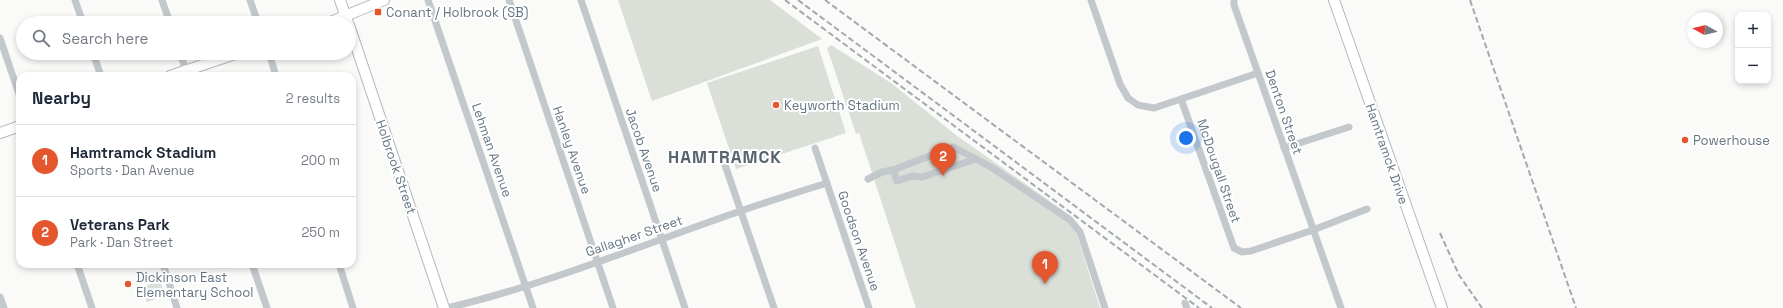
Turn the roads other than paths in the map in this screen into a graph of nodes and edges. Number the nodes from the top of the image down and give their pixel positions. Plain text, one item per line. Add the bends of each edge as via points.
1 (75, 0) edge
2 (162, 0) edge
3 (250, 0) edge
4 (340, 0) edge
5 (384, 0) edge
6 (428, 0) edge
7 (509, 0) edge
8 (581, 0) edge
9 (1091, 0) edge
10 (1234, 0) edge
11 (1334, 0) edge
12 (81, 16) edge
13 (168, 16) edge
14 (256, 16) edge
15 (346, 16) edge
16 (356, 17) edge
17 (0, 38) edge
18 (356, 46) edge
19 (95, 60) edge
20 (182, 60) edge
21 (220, 60) edge
22 (270, 60) edge
23 (100, 72) edge
24 (187, 72) edge
25 (190, 72) edge
26 (275, 72) edge
27 (1258, 73) junction
28 (16, 85) edge
29 (1181, 99) junction
30 (16, 127) edge
31 (1349, 128) dead end
32 (0, 133) edge
33 (815, 148) dead end
34 (1284, 148) junction
35 (976, 159) junction
36 (724, 162) dead end
37 (893, 170) junction
38 (868, 179) dead end
39 (826, 183) junction
40 (1367, 210) dead end
41 (741, 211) junction
42 (1313, 230) junction
43 (662, 240) junction
44 (597, 262) junction
45 (78, 268) edge
46 (164, 268) edge
47 (253, 268) edge
48 (340, 268) edge
49 (525, 286) junction
50 (92, 308) edge
51 (177, 308) edge
52 (267, 308) edge
53 (353, 308) edge
54 (444, 308) edge
55 (447, 308) edge
56 (533, 308) edge
57 (613, 308) edge
58 (685, 308) edge
59 (774, 308) edge
60 (869, 308) edge
61 (1105, 308) edge
62 (1341, 308) edge
63 (1442, 308) edge

1 - 12 street
2 - 13 street
3 - 14 street
4 - 15 street, Holbrook Street
5 - 16 street
6 - 49 street, Lehman Avenue
7 - 44 street, Hanley Avenue
8 - 43 street, Jacob Avenue
9 - 29 street via 1120,84 1128,98 1138,105 1154,108
10 - 27 street, Denton Street
11 - 63 street, Hamtramck Drive
17 - 28 street
18 - 54 street, Holbrook Street
19 - 23 street
20 - 24 street
21 - 25 street
22 - 26 street
27 - 29 street
27 - 34 street, Denton Street
29 - 42 street, McDougall Street via 1234,248 1242,252 1251,251
30 - 32 street
31 - 34 street
33 - 39 street, Goodson Avenue
34 - 42 street, Denton Street
35 - 37 street via 953,146
35 - 37 street via 922,177 912,176 897,181
35 - 61 street via 1070,220 1080,232
36 - 41 street
37 - 38 street
39 - 41 street, Gallagher Street
39 - 60 street, Goodson Avenue
40 - 42 street
41 - 43 street, Gallagher Street
41 - 59 street
42 - 62 street, Denton Street
43 - 44 street, Gallagher Street
43 - 58 street, Jacob Avenue
44 - 49 street, Gallagher Street
44 - 57 street, Hanley Avenue
45 - 50 street
46 - 51 street
47 - 52 street
48 - 53 street
49 - 55 street, Gallagher Street
49 - 56 street, Lehman Avenue

